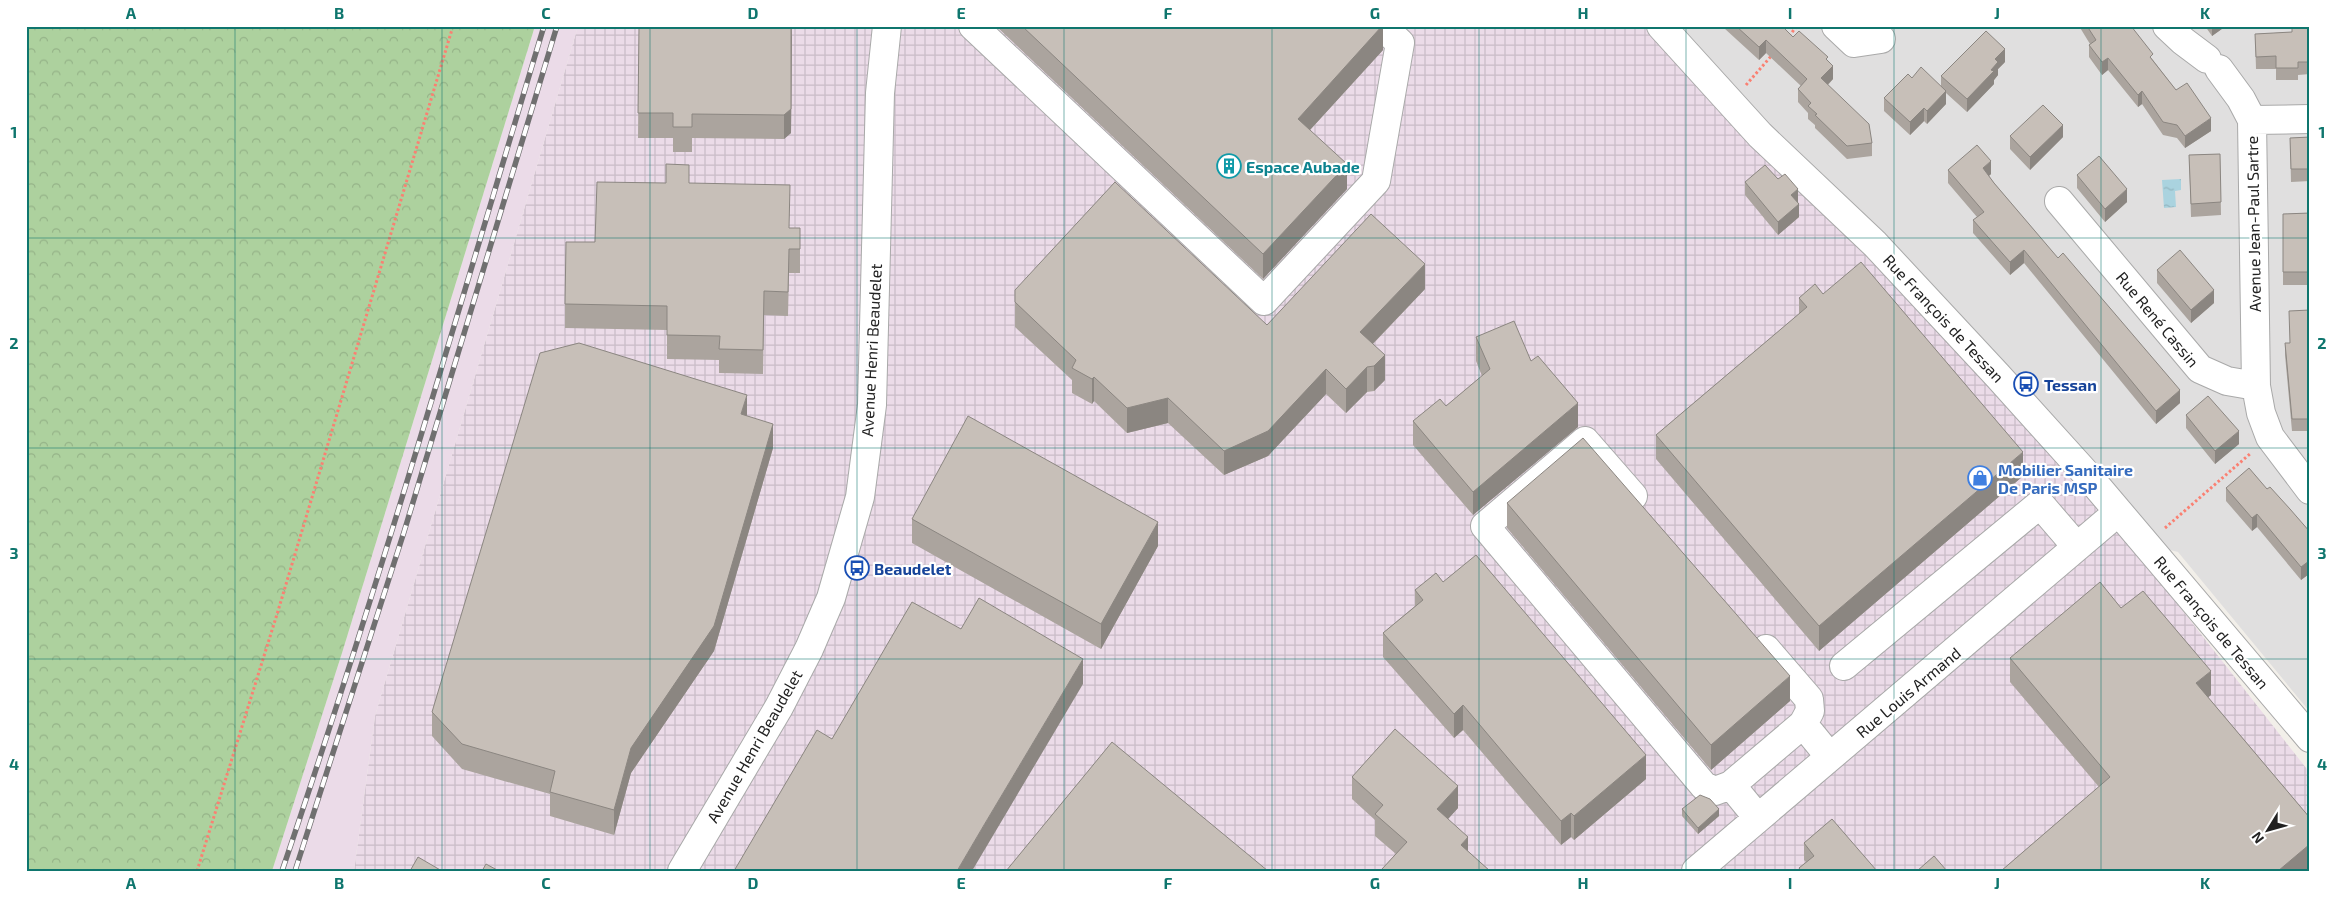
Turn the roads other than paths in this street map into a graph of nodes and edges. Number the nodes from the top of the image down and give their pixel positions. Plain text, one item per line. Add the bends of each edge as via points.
1 (887, 26) edge
2 (973, 26) edge
3 (1382, 26) edge
4 (1662, 26) edge
5 (1836, 26) edge
6 (2167, 26) edge
7 (1881, 39) dead end
8 (2310, 119) edge
9 (2252, 120) junction
10 (2059, 201) dead end
11 (2256, 386) junction
12 (2310, 490) edge
13 (2118, 512) junction
14 (1649, 514) edge
15 (2077, 547) junction
16 (1752, 632) edge
17 (1844, 666) dead end
18 (1803, 724) junction
19 (2310, 738) edge
20 (1830, 757) junction
21 (1731, 785) junction
22 (1758, 818) junction
23 (682, 871) edge
24 (1696, 871) edge

1 - 23 street, Avenue Henri Beaudelet via 880,92 872,405 860,497 831,598 809,648 779,707
2 - 3 street via 1264,301 1376,181 1400,42
4 - 13 street, Rue François de Tessan via 1760,134 1875,244 2004,382
5 - 7 street via 1854,43
6 - 9 street via 2213,64 2241,99
8 - 9 street, Avenue Jean-Paul Sartre
9 - 11 street, Avenue Jean-Paul Sartre
10 - 11 street, Rue René Cassin via 2200,369 2227,382
11 - 12 street via 2270,437
13 - 15 street, Rue Louis Armand
13 - 19 street, Rue François de Tessan
14 - 21 street via 1585,441 1485,526 1704,786 1715,791
15 - 17 street via 2040,504
15 - 20 street, Rue Louis Armand
16 - 18 street via 1809,699 1810,711
18 - 20 street
18 - 21 street
20 - 22 street, Rue Louis Armand
21 - 22 street
22 - 24 street, Rue Louis Armand

